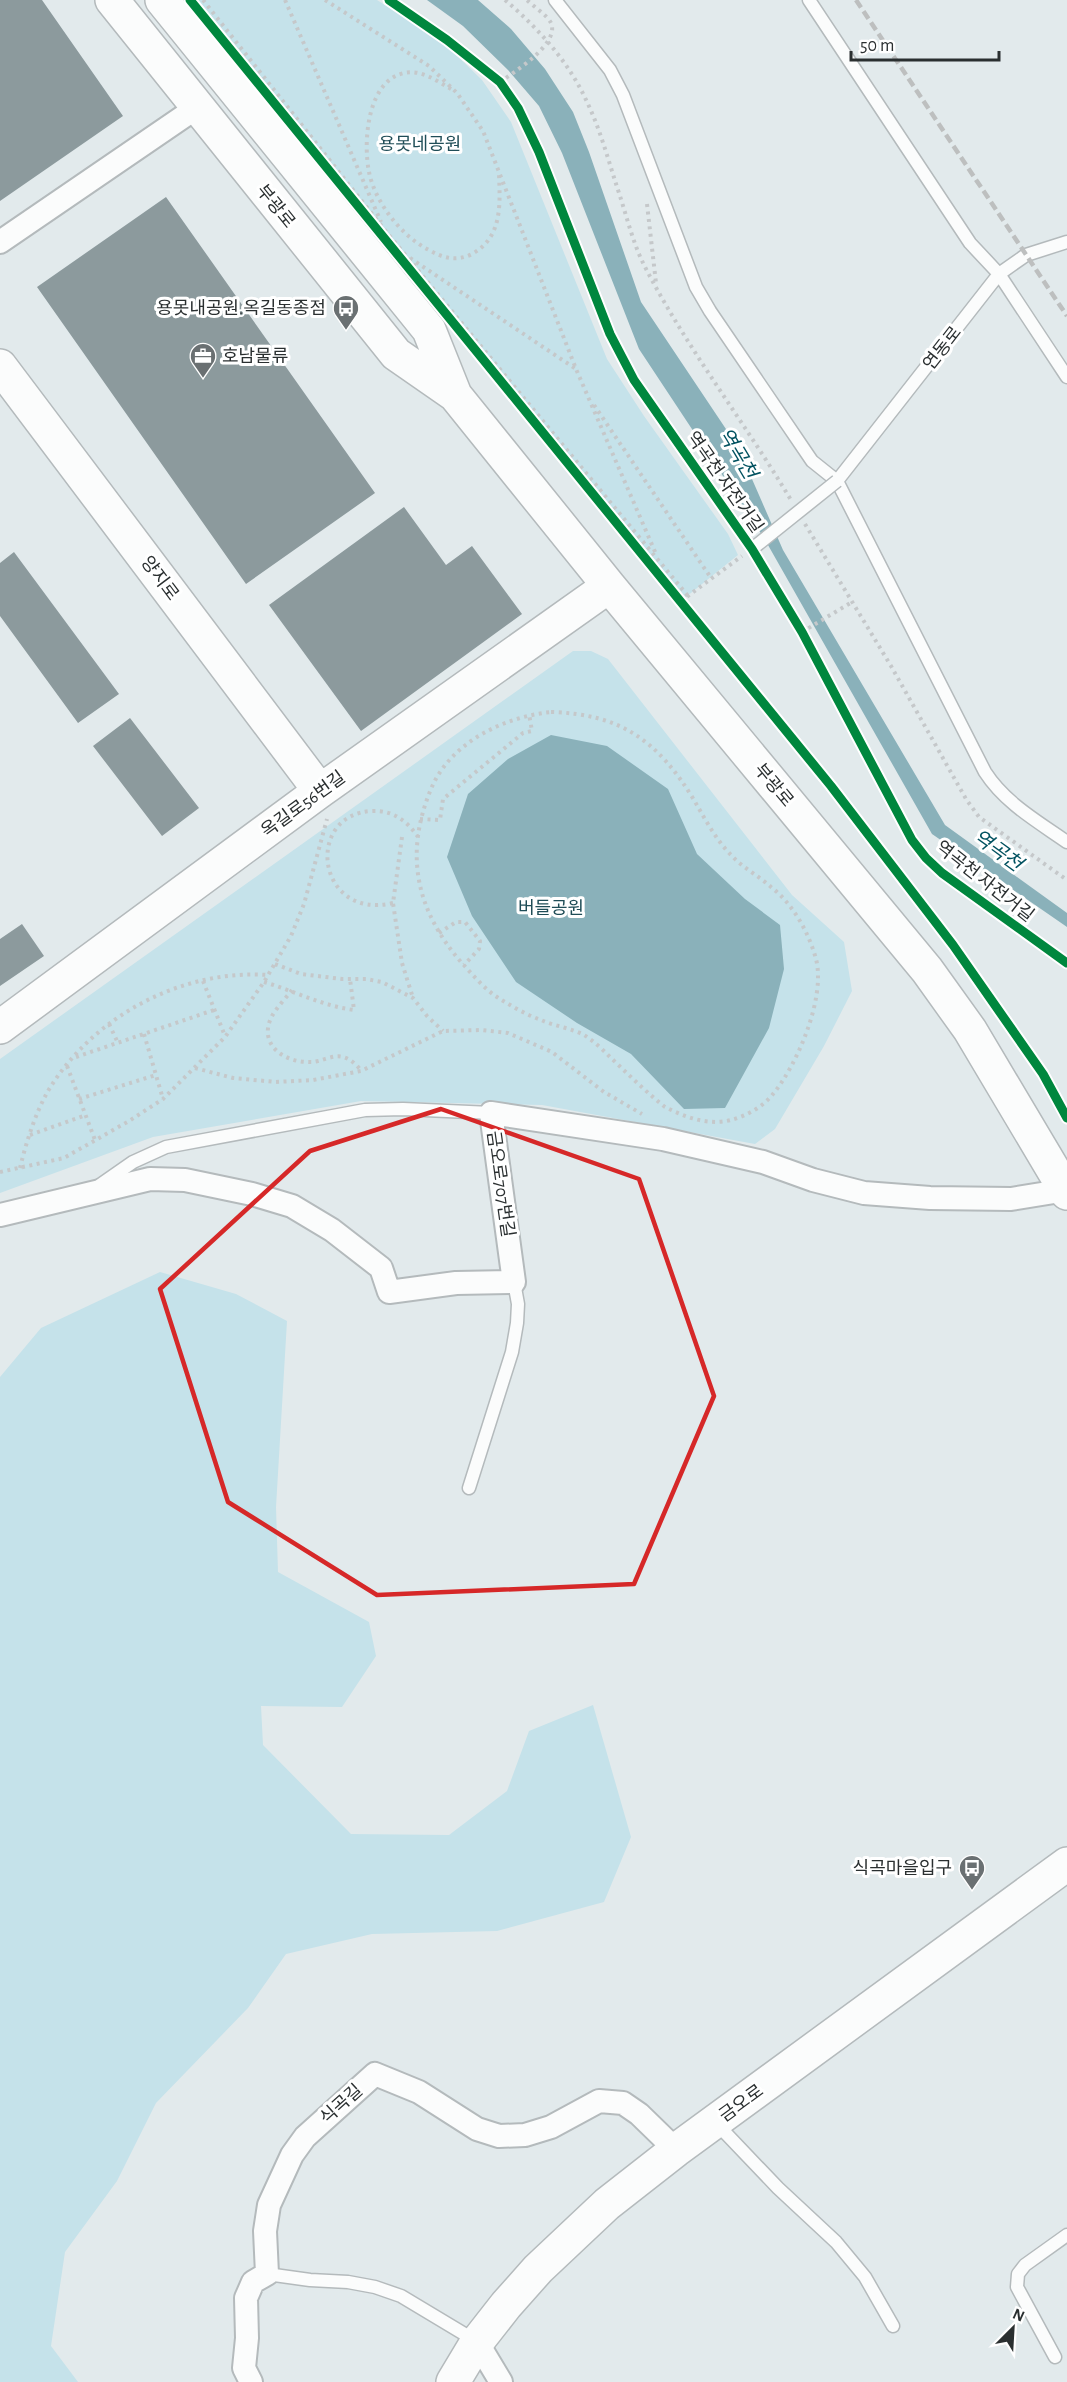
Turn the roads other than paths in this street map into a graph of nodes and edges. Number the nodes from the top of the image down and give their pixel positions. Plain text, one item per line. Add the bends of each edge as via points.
1 (112, 0) edge
2 (162, 0) edge
3 (555, 0) edge
4 (809, 0) edge
5 (196, 108) junction
6 (0, 242) edge
7 (1067, 242) edge
8 (999, 274) junction
9 (0, 366) edge
10 (1067, 377) edge
11 (455, 395) junction
12 (837, 481) junction
13 (752, 549) road end
14 (609, 586) junction
15 (324, 805) junction
16 (1067, 842) edge
17 (0, 1027) edge
18 (491, 1113) junction
19 (1066, 1192) edge
20 (87, 1195) junction
21 (0, 1215) edge
22 (514, 1282) junction
23 (469, 1488) dead end
24 (1067, 1864) edge
25 (715, 2122) junction
26 (676, 2150) junction
27 (1067, 2235) edge
28 (267, 2274) junction
29 (892, 2326) dead end
30 (477, 2342) junction
31 (1055, 2357) dead end
32 (251, 2382) edge
33 (453, 2382) edge
34 (501, 2382) edge

1 - 5 main road, 부광로
2 - 11 main road, 부광로 via 429,330
3 - 12 lane via 598,53 623,95 692,277 710,311 812,461
4 - 8 lane via 970,243
5 - 6 street
5 - 11 main road, 부광로 via 396,354
7 - 8 lane, 연동로 via 1026,255
8 - 10 lane
8 - 12 lane, 연동로
9 - 15 main road, 양지로
11 - 14 main road, 부광로
12 - 13 lane, 연동로, bridge
12 - 16 lane via 994,786 1007,800
14 - 15 main road, 옥길로56번길
14 - 19 main road, 부광로 via 927,970 970,1030
15 - 17 main road, 옥길로56번길
18 - 19 street, 금오로707번길 via 663,1139 763,1162 864,1193 1011,1199
18 - 20 lane via 365,1110 166,1147 133,1162
18 - 22 street, 금오로707번길
20 - 21 street
20 - 22 street via 150,1179 185,1180 292,1206 332,1230 381,1268 389,1292 456,1283
22 - 23 lane via 518,1314 512,1353
24 - 25 main road, 금오로
25 - 26 main road, 금오로
25 - 29 lane via 836,2242 865,2277
26 - 28 street, 식곡길 via 623,2103 599,2101 551,2127 525,2135 499,2136 477,2129 419,2091 375,2074 305,2137 292,2155 269,2205 265,2231
26 - 30 main road, 금오로 via 569,2238
27 - 31 lane via 1018,2274 1017,2287
28 - 30 lane via 375,2287 401,2296
28 - 32 street via 253,2282 246,2298 244,2368
30 - 33 main road, 금오로
30 - 34 street

